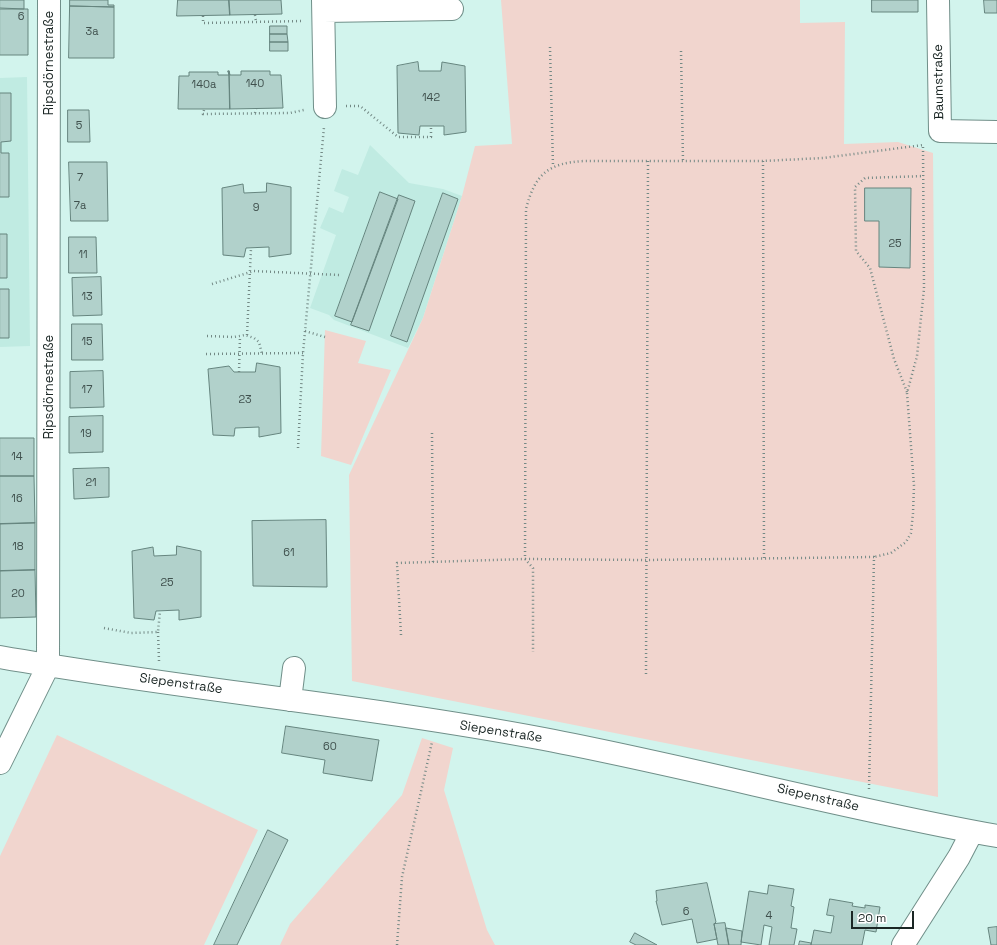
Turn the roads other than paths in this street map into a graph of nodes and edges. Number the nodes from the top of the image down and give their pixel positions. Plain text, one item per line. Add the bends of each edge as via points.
1 (49, 0) edge
2 (938, 0) edge
3 (452, 9) dead end
4 (324, 11) edge
5 (324, 107) road end
6 (997, 132) edge
7 (0, 658) edge
8 (48, 666) junction
9 (294, 668) dead end
10 (290, 700) junction
11 (0, 763) edge
12 (972, 832) junction
13 (997, 836) edge
14 (903, 945) edge

1 - 8 street, Ripsdörnestraße
2 - 6 street, Baumstraße via 940,132
3 - 4 street
4 - 5 street
7 - 8 street, Siepenstraße
8 - 10 street, Siepenstraße
8 - 11 street, Ripsdörnestraße
9 - 10 street
10 - 12 street, Siepenstraße via 542,739
12 - 13 street, Siepenstraße
12 - 14 street

